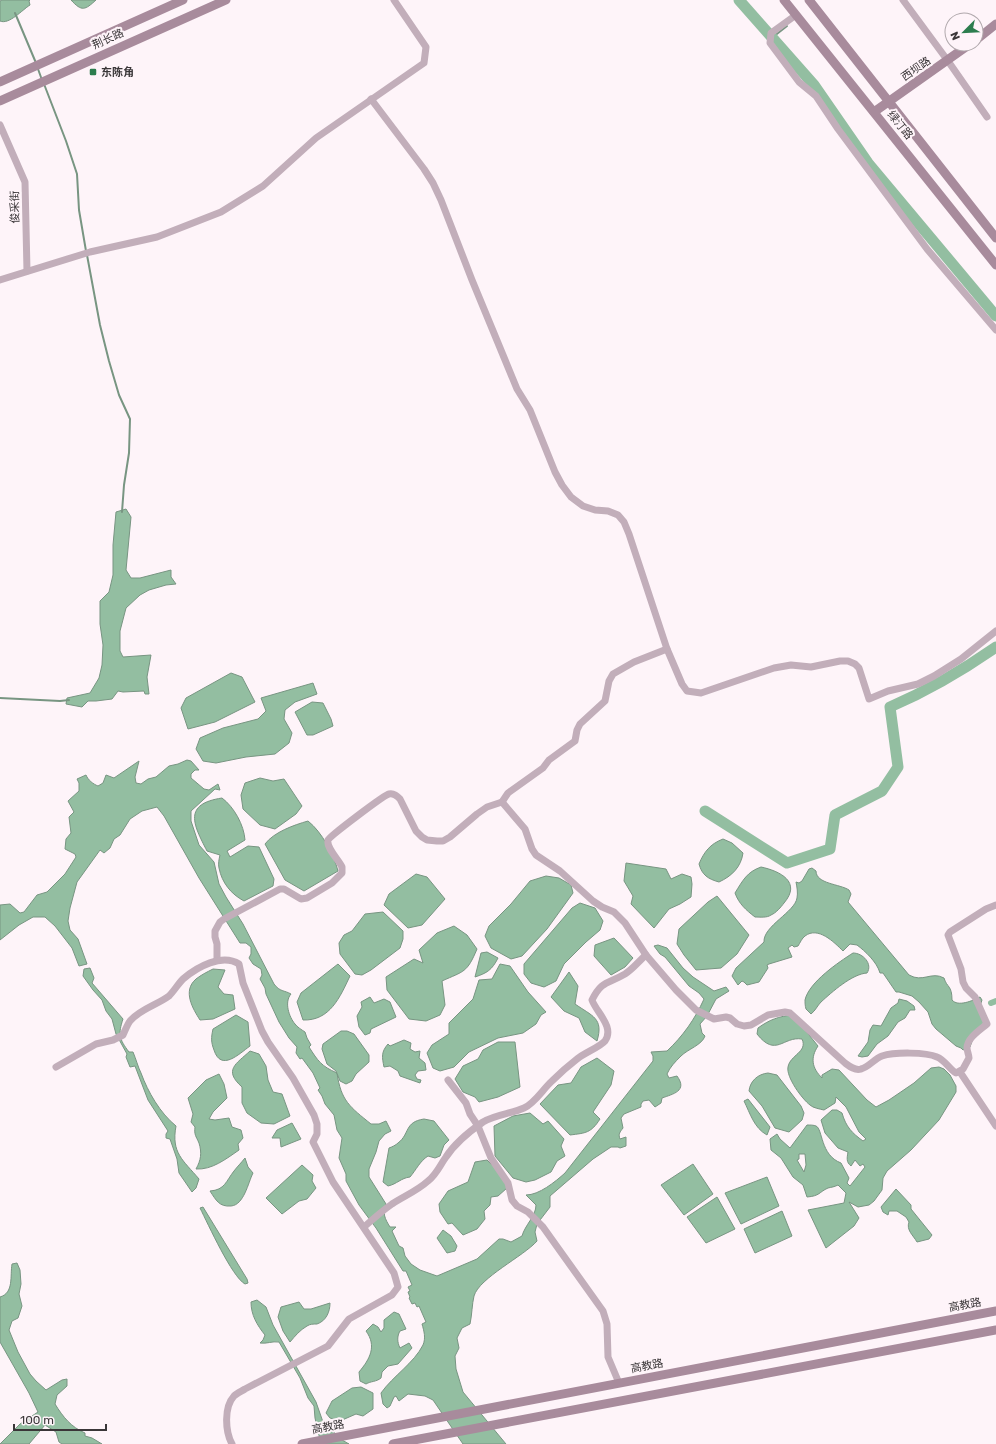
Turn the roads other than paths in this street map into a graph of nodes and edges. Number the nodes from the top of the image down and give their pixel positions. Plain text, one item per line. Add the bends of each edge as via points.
1 (183, 0) edge
2 (226, 0) edge
3 (394, 0) edge
4 (784, 0) edge
5 (809, 0) edge
6 (903, 0) edge
7 (796, 15) junction
8 (996, 24) edge
9 (984, 34) edge
10 (960, 52) edge
11 (948, 61) junction
12 (0, 82) edge
13 (371, 99) junction
14 (0, 102) edge
15 (889, 102) junction
16 (874, 112) junction
17 (987, 117) dead end
18 (0, 125) edge
19 (996, 238) edge
20 (996, 265) edge
21 (27, 271) junction
22 (0, 280) edge
23 (996, 330) edge
24 (996, 631) edge
25 (667, 649) junction
26 (502, 802) junction
27 (996, 905) edge
28 (646, 955) junction
29 (217, 960) junction
30 (56, 1067) dead end
31 (960, 1072) junction
32 (448, 1080) dead end
33 (478, 1126) junction
34 (996, 1126) edge
35 (364, 1227) junction
36 (996, 1311) edge
37 (996, 1330) edge
38 (619, 1383) junction
39 (232, 1444) edge
40 (302, 1444) edge
41 (393, 1444) edge

1 - 12 main road, 荆长路
2 - 14 main road, 荆长路
3 - 13 street via 426,47 424,63
4 - 7 main road, 绿汀路
5 - 15 main road, 绿汀路
6 - 11 street
7 - 16 main road, 绿汀路
7 - 23 street via 771,33 770,43 799,82 816,96 928,250
8 - 9 main road
10 - 11 main road, 西坝路
11 - 15 main road, 西坝路
11 - 17 street
13 - 21 street via 316,138 263,186 222,212 157,237 86,253
13 - 25 street via 433,183 517,389 530,410 562,485 571,497 583,506 613,513 624,522
15 - 16 main road, 西坝路
15 - 19 main road, 绿汀路
16 - 20 main road, 绿汀路
18 - 21 street, 俊采街 via 25,182
21 - 22 street
24 - 25 street via 961,659 934,676 918,684 894,689 869,699 859,668 848,661 811,667 791,665 774,668 701,693 693,693 687,691 682,684
25 - 26 street via 612,674 605,701 580,724 575,741 508,793
26 - 28 street via 525,829 536,855 560,871 593,901 614,912
26 - 29 street via 487,807 450,837 437,841 427,840 416,831 400,799 396,795 387,795 337,830 328,840 342,867 342,873 338,878 302,899 280,889 224,919 215,930
27 - 31 street via 948,935 961,969 963,982 974,997 987,1024 970,1041 967,1050 970,1058
28 - 31 street via 690,1004 709,1018 730,1018 744,1026 751,1025 768,1015 790,1013 851,1068 861,1069 882,1056 916,1054 937,1057 956,1073
28 - 33 street via 626,973 605,983 596,991 592,1000 606,1024 608,1034 605,1041 579,1057 524,1108 500,1114
29 - 30 street via 185,978 170,995 140,1013 130,1022 123,1035 96,1044
29 - 35 street via 234,961 239,964 243,983 262,1031 314,1114 317,1134 313,1142 333,1182
31 - 34 street
32 - 33 street via 466,1103
33 - 35 street via 454,1146 429,1181 391,1205
33 - 38 street via 491,1158 508,1183 512,1200 543,1228 603,1310 607,1324 608,1357
35 - 39 street via 394,1273 398,1287 392,1295 348,1319 328,1346 234,1396 226,1424
36 - 38 main road, 高教路
37 - 41 main road
38 - 40 main road, 高教路

